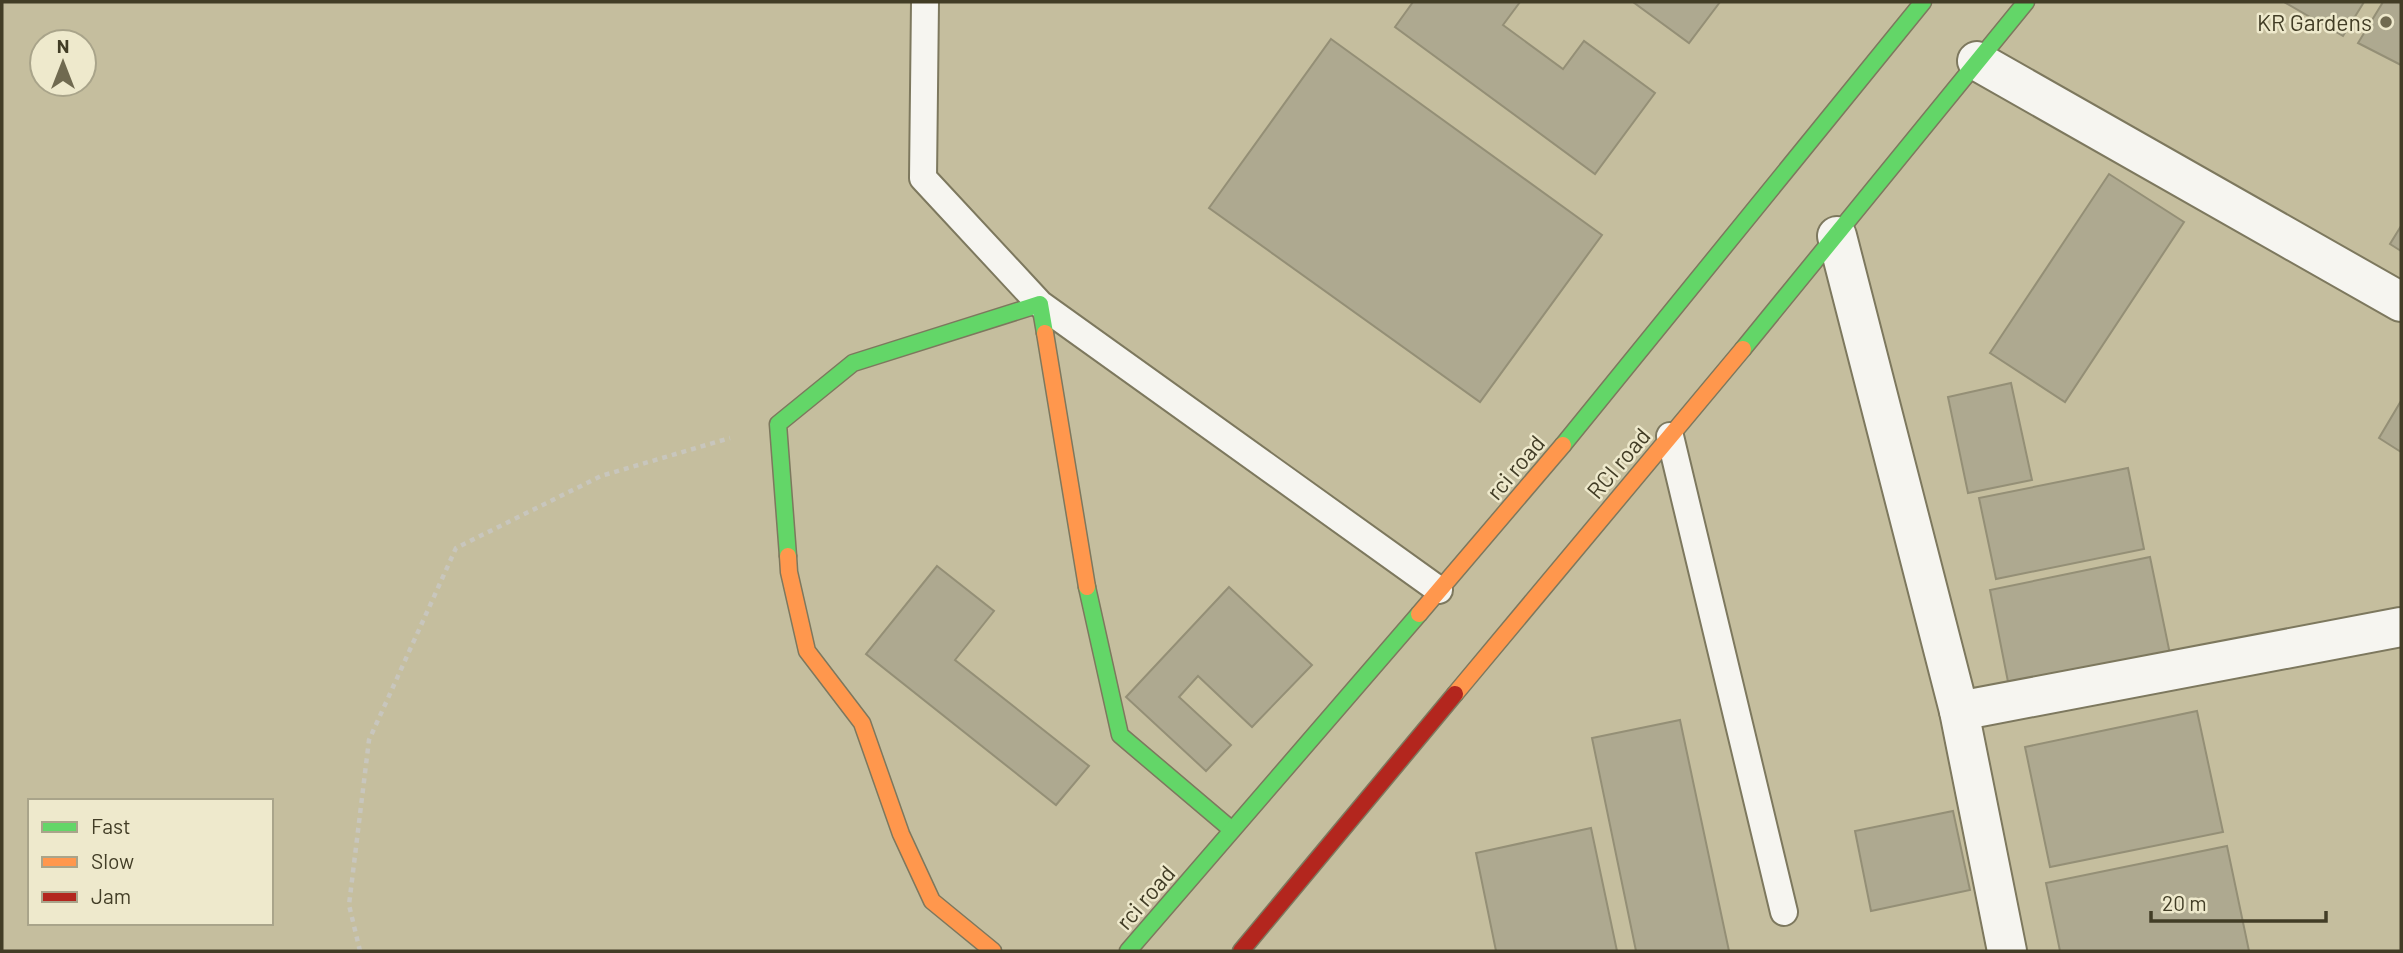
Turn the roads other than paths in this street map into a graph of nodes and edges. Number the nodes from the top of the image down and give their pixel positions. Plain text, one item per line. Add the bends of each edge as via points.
1 (925, 2) edge
2 (1923, 2) edge
3 (2026, 2) edge
4 (1977, 61) junction
5 (1837, 236) junction
6 (2401, 302) edge
7 (1040, 304) junction
8 (1670, 436) junction
9 (1439, 590) junction
10 (2401, 627) edge
11 (1959, 711) junction
12 (1232, 830) junction
13 (1784, 912) dead end
14 (993, 951) edge
15 (1129, 951) edge
16 (1241, 951) edge
17 (2007, 951) edge

1 - 7 lane via 923,178
2 - 9 main road, rci road via 1547,465
3 - 4 main road, RCI road
4 - 5 main road, RCI road
4 - 6 street
5 - 8 main road, RCI road
5 - 11 street
7 - 9 lane
7 - 12 main road via 1091,609 1120,734
7 - 14 main road via 853,363 778,424 789,572 807,651 862,723 901,834 932,901
8 - 13 lane
8 - 16 main road, RCI road
9 - 12 main road, rci road
10 - 11 street
11 - 17 street
12 - 15 main road, rci road

